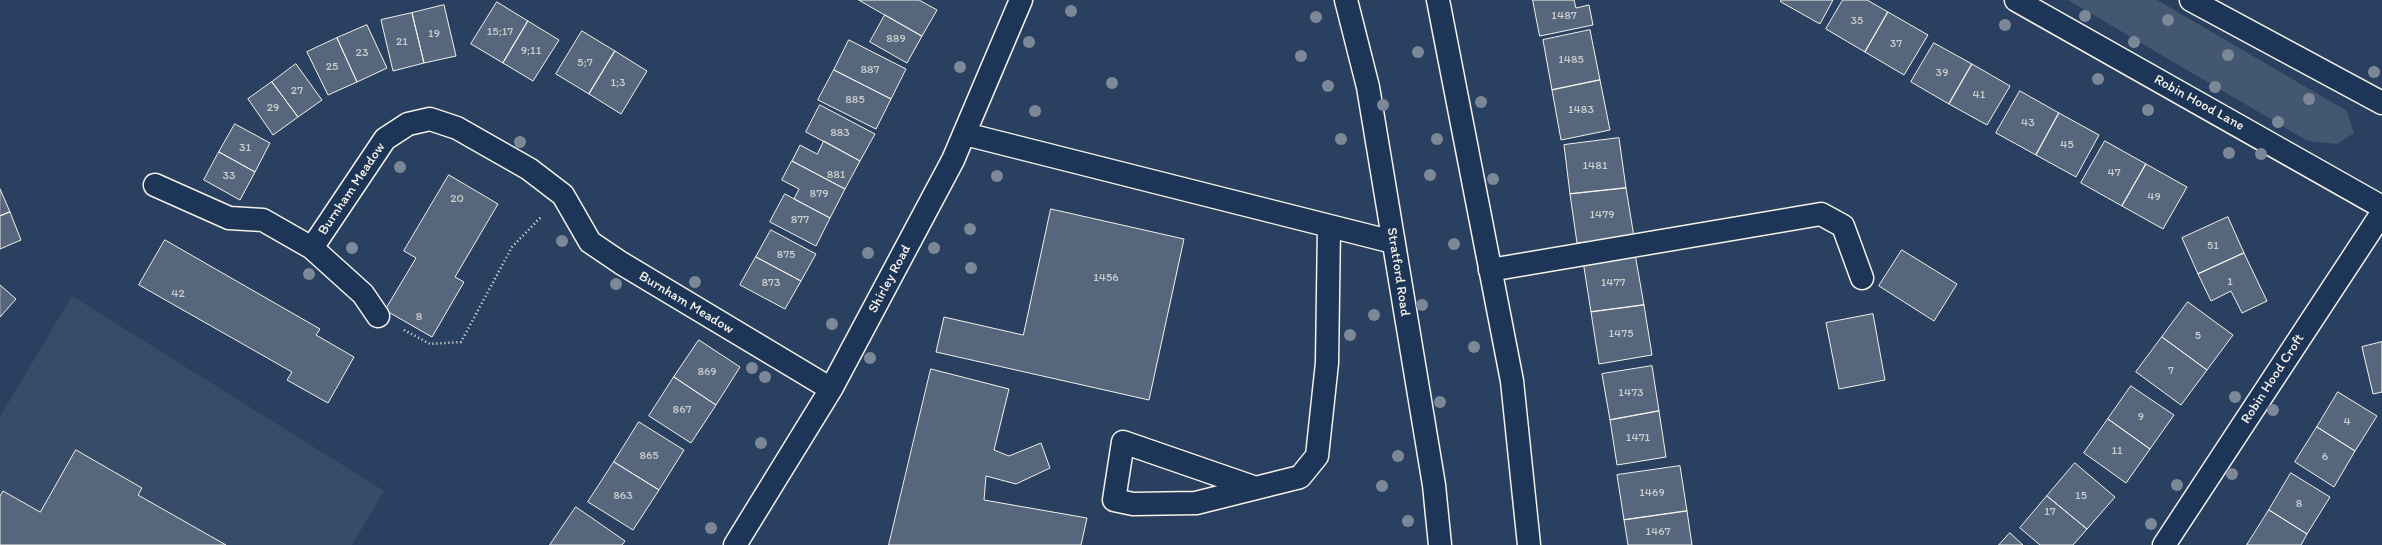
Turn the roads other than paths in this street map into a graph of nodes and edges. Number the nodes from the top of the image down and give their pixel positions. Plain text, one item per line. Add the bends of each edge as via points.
1 (1021, 0) edge
2 (1346, 0) edge
3 (1438, 0) edge
4 (2016, 0) edge
5 (2191, 0) edge
6 (2382, 103) edge
7 (965, 134) junction
8 (155, 185) dead end
9 (2382, 207) edge
10 (2382, 213) edge
11 (1329, 226) junction
12 (1393, 242) junction
13 (312, 248) junction
14 (1490, 270) junction
15 (1862, 278) dead end
16 (378, 316) road end
17 (831, 389) junction
18 (1256, 488) junction
19 (735, 545) edge
20 (1440, 545) edge
21 (1529, 545) edge
22 (2164, 545) edge

1 - 7 main road, Shirley Road
2 - 12 main road, Stratford Road via 1368,87
3 - 14 main road
4 - 9 main road, Robin Hood Lane
5 - 6 main road
7 - 11 main road
7 - 17 main road, Shirley Road via 954,160
8 - 13 main road, Burnham Meadow via 229,218 263,220
10 - 22 main road, Robin Hood Croft
11 - 12 main road
11 - 18 main road via 1327,363 1317,456 1300,477
12 - 20 main road, Stratford Road via 1434,485
13 - 16 main road, Burnham Meadow via 363,294
13 - 17 main road, Burnham Meadow via 385,139 408,124 430,119 457,128 529,169 563,195 590,242
14 - 15 main road via 1821,214 1843,226
14 - 21 main road via 1512,381
17 - 19 main road, Shirley Road
18 - 18 main road via 1196,503 1133,504 1114,500 1123,442

